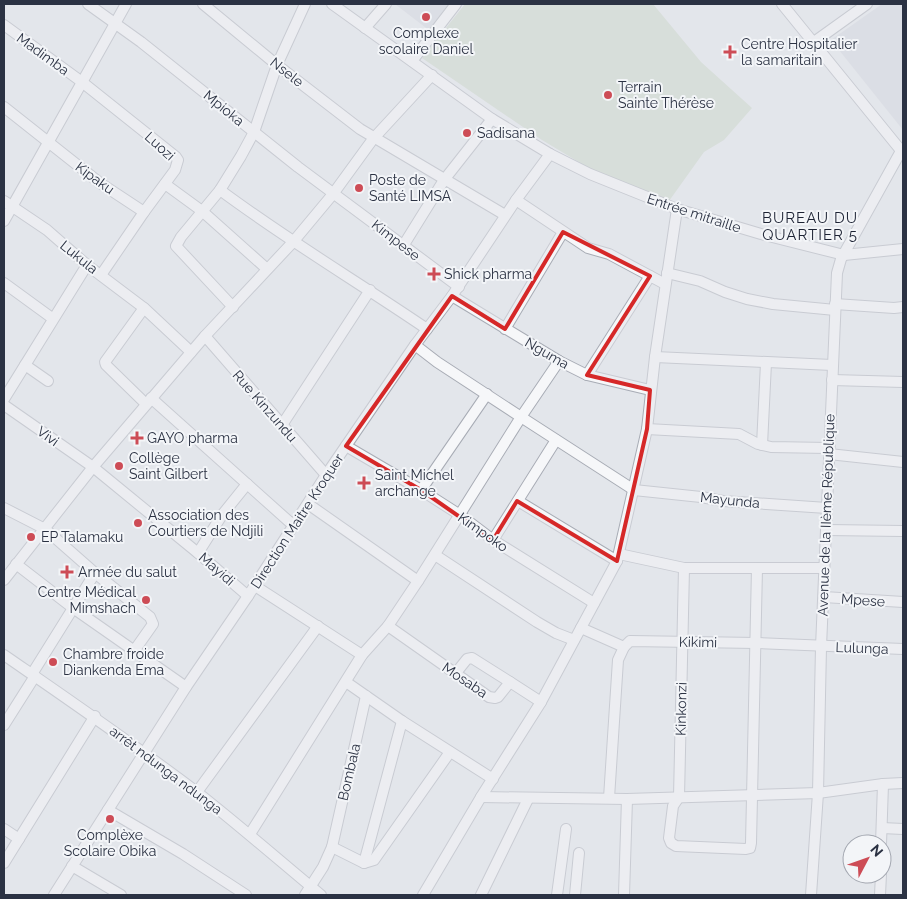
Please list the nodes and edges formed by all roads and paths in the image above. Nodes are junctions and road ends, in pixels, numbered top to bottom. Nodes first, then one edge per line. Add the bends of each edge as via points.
1 (88, 4) edge
2 (126, 4) edge
3 (203, 4) edge
4 (305, 4) edge
5 (332, 4) edge
6 (386, 4) edge
7 (456, 4) edge
8 (782, 4) edge
9 (867, 4) edge
10 (115, 24) junction
11 (4, 25) edge
12 (365, 28) junction
13 (814, 42) junction
14 (412, 61) junction
15 (278, 65) junction
16 (432, 75) junction
17 (82, 82) junction
18 (4, 107) edge
19 (492, 119) junction
20 (254, 132) junction
21 (373, 139) junction
22 (47, 142) junction
23 (902, 152) edge
24 (550, 154) junction
25 (444, 180) junction
26 (165, 184) junction
27 (220, 190) junction
28 (333, 194) junction
29 (516, 200) junction
30 (8, 204) edge
31 (677, 209) junction
32 (144, 212) junction
33 (202, 212) junction
34 (505, 215) junction
35 (4, 221) edge
36 (563, 232) junction
37 (293, 242) junction
38 (403, 246) junction
39 (903, 249) edge
40 (844, 255) junction
41 (87, 265) junction
42 (267, 269) junction
43 (667, 273) junction
44 (101, 275) junction
45 (650, 276) junction
46 (4, 283) edge
47 (665, 284) junction
48 (458, 287) junction
49 (370, 290) junction
50 (452, 296) junction
51 (233, 307) junction
52 (835, 307) junction
53 (903, 307) edge
54 (144, 308) junction
55 (52, 318) junction
56 (427, 329) junction
57 (505, 329) junction
58 (205, 336) junction
59 (415, 345) junction
60 (191, 352) junction
61 (655, 357) junction
62 (559, 361) junction
63 (766, 363) junction
64 (24, 364) junction
65 (832, 365) junction
66 (587, 375) junction
67 (832, 380) junction
68 (48, 381) dead end
69 (903, 382) edge
70 (650, 390) junction
71 (487, 394) junction
72 (4, 399) edge
73 (149, 401) junction
74 (4, 405) edge
75 (520, 417) junction
76 (282, 425) junction
77 (647, 429) junction
78 (556, 440) junction
79 (762, 445) junction
80 (346, 446) junction
81 (829, 451) junction
82 (903, 462) edge
83 (93, 467) junction
84 (326, 475) junction
85 (247, 484) junction
86 (421, 490) junction
87 (634, 490) junction
88 (518, 501) junction
89 (308, 504) junction
90 (4, 508) edge
91 (827, 508) junction
92 (460, 514) junction
93 (294, 526) junction
94 (44, 529) junction
95 (826, 530) junction
96 (903, 532) edge
97 (493, 540) junction
98 (198, 553) junction
99 (435, 555) junction
100 (618, 558) junction
101 (16, 564) junction
102 (684, 568) junction
103 (757, 568) junction
104 (824, 568) junction
105 (95, 573) junction
106 (4, 580) edge
107 (418, 582) junction
108 (255, 586) junction
109 (248, 596) junction
110 (824, 597) junction
111 (903, 602) edge
112 (594, 603) junction
113 (73, 608) junction
114 (318, 626) junction
115 (388, 626) junction
116 (581, 628) junction
117 (574, 640) junction
118 (682, 641) junction
119 (756, 643) junction
120 (624, 647) junction
121 (821, 647) junction
122 (903, 649) edge
123 (134, 651) junction
124 (4, 655) edge
125 (362, 655) junction
126 (455, 674) junction
127 (34, 675) junction
128 (346, 682) junction
129 (510, 682) junction
130 (186, 687) junction
131 (366, 696) junction
132 (542, 702) junction
133 (95, 716) junction
134 (402, 721) junction
135 (4, 725) edge
136 (450, 752) junction
137 (144, 754) junction
138 (493, 779) junction
139 (903, 783) edge
140 (883, 784) junction
141 (197, 792) junction
142 (818, 793) junction
143 (753, 795) junction
144 (481, 797) junction
145 (679, 797) junction
146 (609, 798) junction
147 (528, 799) junction
148 (627, 799) junction
149 (108, 810) junction
150 (882, 828) junction
151 (4, 829) edge
152 (566, 829) dead end
153 (903, 829) edge
154 (250, 834) junction
155 (882, 834) edge
156 (19, 839) junction
157 (332, 847) junction
158 (578, 853) dead end
159 (4, 863) edge
160 (364, 863) junction
161 (72, 866) junction
162 (308, 891) edge
163 (54, 895) edge
164 (121, 895) edge
165 (246, 895) edge
166 (320, 895) edge
167 (423, 895) edge
168 (480, 895) edge
169 (557, 895) edge
170 (575, 895) edge
171 (624, 895) edge
172 (811, 895) edge

1 - 10 street
2 - 10 street
3 - 15 street, Nsele
4 - 15 street
5 - 12 street
6 - 12 street
7 - 14 street
8 - 13 street
9 - 13 street
10 - 17 street
10 - 20 street, Mpioka
11 - 17 street, Madimba
12 - 14 street
13 - 23 street
14 - 16 street
15 - 20 street
15 - 21 street, Nsele
16 - 19 street
16 - 21 street
17 - 22 street
17 - 26 street, Luozi via 176,157 177,165
18 - 22 street, Kipaku
19 - 24 street
19 - 25 street
20 - 27 street
20 - 28 street, Mpioka
21 - 25 street
21 - 28 street
22 - 30 street
22 - 32 street, Kipaku
23 - 40 street, Avenue de la IIème République
24 - 29 street, Direction Maitre Kroquer
24 - 31 street, Entrée mitraille
25 - 34 street
25 - 38 street
26 - 32 street, Luozi
26 - 33 street
27 - 33 street
27 - 37 street
28 - 37 street
28 - 38 street, Kimpese
29 - 34 street, Direction Maitre Kroquer
29 - 36 street
30 - 35 street
30 - 41 street, Lukula via 47,230
31 - 40 street, Entrée mitraille
31 - 43 street
32 - 44 street, Luozi
33 - 42 street
33 - 51 street via 177,248
34 - 48 street, Direction Maitre Kroquer
36 - 45 street via 588,248 615,256
36 - 57 street
37 - 42 street
37 - 49 street
38 - 48 street, Kimpese
39 - 40 street
40 - 52 street, Avenue de la IIème République via 837,273
41 - 44 street, Lukula
41 - 55 street
42 - 51 street
43 - 47 street
43 - 52 street via 747,299 773,304
44 - 54 street, Lukula
45 - 47 street
45 - 66 street
46 - 55 street
47 - 61 street
48 - 50 street, Direction Maitre Kroquer
49 - 56 street
49 - 76 street
50 - 56 street, Direction Maitre Kroquer
50 - 57 street, Nguma
51 - 58 street
52 - 53 street
52 - 65 street, Avenue de la IIème République
54 - 60 street, Lukula
54 - 73 street via 105,362
55 - 64 street
56 - 59 street, Direction Maitre Kroquer
57 - 62 street, Nguma
58 - 60 street
58 - 76 street, Rue Kinzundu
59 - 71 street
59 - 80 street, Direction Maitre Kroquer
60 - 73 street
61 - 63 street
61 - 70 street
62 - 66 street, Nguma
62 - 75 street
63 - 65 street
63 - 79 street
64 - 68 street
64 - 72 street
65 - 67 street, Avenue de la IIème République
66 - 70 street, Nguma
67 - 69 street
67 - 81 street, Avenue de la IIème République
70 - 77 street
71 - 75 street
71 - 86 street
73 - 83 street
73 - 85 street
74 - 83 street, Vivi
75 - 78 street
75 - 92 street
76 - 84 street, Rue Kinzundu
77 - 79 street via 739,434
77 - 87 street
78 - 87 street
78 - 88 street
79 - 81 street
80 - 84 street, Direction Maitre Kroquer
80 - 86 street, Kimpoko
81 - 82 street
81 - 91 street, Avenue de la IIème République
83 - 94 street
83 - 98 street, Mayidi
84 - 89 street, Direction Maitre Kroquer
85 - 93 street
85 - 98 street
86 - 92 street, Kimpoko
87 - 91 street, Mayunda via 723,501
87 - 100 street
88 - 97 street
88 - 100 street
89 - 93 street, Direction Maitre Kroquer
89 - 107 street
90 - 94 street
91 - 95 street, Avenue de la IIème République
92 - 97 street, Kimpoko
92 - 99 street
93 - 108 street, Direction Maitre Kroquer
94 - 101 street
94 - 105 street
95 - 96 street
95 - 104 street, Avenue de la IIème République
97 - 112 street, Kimpoko
98 - 109 street, Mayidi
99 - 107 street
99 - 117 street via 543,626
100 - 102 street
100 - 112 street
101 - 106 street
101 - 113 street
102 - 103 street
102 - 118 street, Kinkonzi
103 - 104 street
103 - 119 street
104 - 110 street, Avenue de la IIème République
105 - 113 street
105 - 123 street via 152,620
107 - 115 street
108 - 109 street, Direction Maitre Kroquer
108 - 114 street
109 - 130 street, Direction Maitre Kroquer
110 - 111 street, Mpese
110 - 121 street, Avenue de la IIème République
112 - 116 street
113 - 123 street
113 - 127 street
114 - 125 street
114 - 141 street
115 - 125 street
115 - 126 street, Mosaba
116 - 117 street
116 - 120 street
117 - 132 street
118 - 119 street, Kikimi
118 - 120 street, Kikimi via 630,641
118 - 145 street, Kinkonzi
119 - 121 street, Kikimi
119 - 143 street
120 - 146 street via 618,660
121 - 122 street, Lulunga
121 - 142 street, Avenue de la IIème République
123 - 130 street
124 - 127 street, arrêt ndunga ndunga
125 - 128 street
126 - 129 street, Mosaba via 492,698 498,697
126 - 129 street via 466,659 472,658
127 - 133 street, arrêt ndunga ndunga
127 - 135 street
128 - 131 street
128 - 154 street
129 - 132 street, Mosaba
130 - 137 street, Direction Maitre Kroquer
131 - 134 street
131 - 157 street, Bombala
132 - 138 street
133 - 137 street, arrêt ndunga ndunga
133 - 156 street
134 - 136 street
134 - 160 street
136 - 138 street
136 - 160 street via 377,857
137 - 141 street, arrêt ndunga ndunga
137 - 149 street, Direction Maitre Kroquer
138 - 144 street
139 - 140 street
140 - 142 street
140 - 150 street
141 - 154 street, arrêt ndunga ndunga
142 - 143 street
142 - 172 street, Avenue de la IIème République
143 - 145 street
143 - 145 street, Kinkonzi via 750,848 746,850 676,846 671,843 673,806
144 - 147 street
144 - 167 street
145 - 148 street
146 - 147 street
146 - 148 street
147 - 168 street
148 - 171 street
149 - 161 street, Direction Maitre Kroquer
149 - 165 street
150 - 153 street
150 - 155 street
151 - 156 street
152 - 169 street
154 - 162 street, arrêt ndunga ndunga
156 - 159 street
157 - 160 street
157 - 162 street, Bombala
158 - 170 street
161 - 163 street, Direction Maitre Kroquer
161 - 164 street
162 - 166 street, arrêt ndunga ndunga

